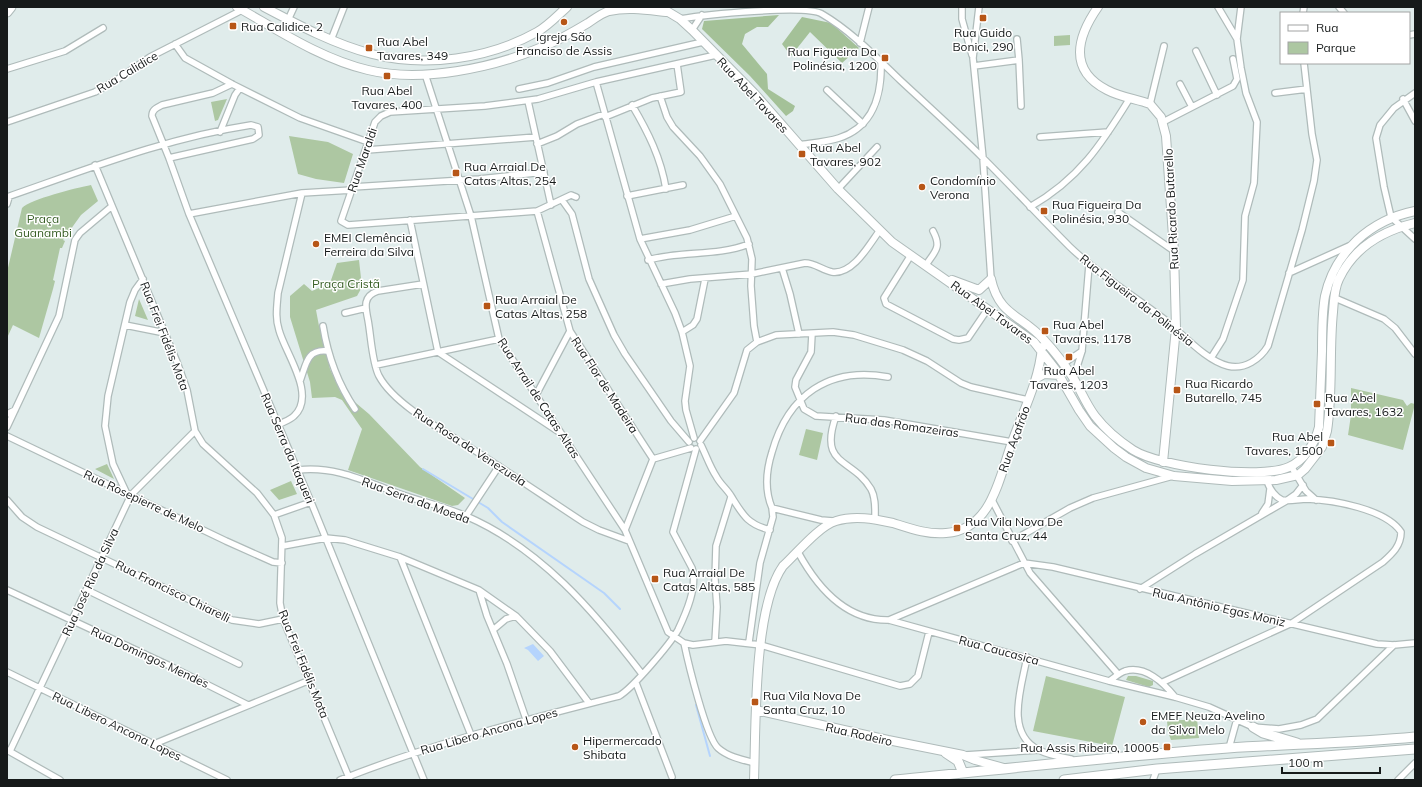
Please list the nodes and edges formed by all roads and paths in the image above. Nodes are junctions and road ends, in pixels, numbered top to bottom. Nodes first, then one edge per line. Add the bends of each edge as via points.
1 (11, 7) edge
2 (264, 7) edge
3 (294, 7) edge
4 (344, 7) edge
5 (567, 7) edge
6 (660, 7) edge
7 (869, 7) edge
8 (962, 7) edge
9 (979, 7) edge
10 (1098, 7) edge
11 (1218, 7) edge
12 (1241, 7) edge
13 (242, 8) edge
14 (630, 8) edge
15 (610, 9) edge
16 (770, 9) edge
17 (558, 10) edge
18 (7, 12) edge
19 (669, 12) junction
20 (702, 15) junction
21 (680, 19) junction
22 (288, 20) junction
23 (103, 28) dead end
24 (692, 30) junction
25 (538, 31) junction
26 (1017, 39) dead end
27 (1237, 39) junction
28 (331, 40) junction
29 (522, 40) junction
30 (703, 42) junction
31 (860, 43) junction
32 (175, 44) junction
33 (548, 45) junction
34 (1164, 46) dead end
35 (350, 47) junction
36 (1196, 51) dead end
37 (372, 54) junction
38 (528, 54) junction
39 (716, 55) junction
40 (973, 58) junction
41 (1233, 59) dead end
42 (1018, 60) junction
43 (344, 62) junction
44 (881, 62) junction
45 (677, 64) junction
46 (1304, 64) edge
47 (974, 66) junction
48 (7, 69) edge
49 (368, 70) junction
50 (425, 74) junction
51 (596, 82) junction
52 (232, 84) junction
53 (1180, 84) dead end
54 (240, 88) junction
55 (518, 89) dead end
56 (1307, 89) junction
57 (827, 90) dead end
58 (1275, 93) dead end
59 (1415, 93) edge
60 (1217, 95) junction
61 (660, 96) junction
62 (1130, 98) junction
63 (1403, 99) junction
64 (528, 101) junction
65 (1150, 104) junction
66 (632, 106) junction
67 (1021, 106) dead end
68 (1192, 108) junction
69 (436, 109) junction
70 (604, 116) junction
71 (1415, 121) edge
72 (7, 122) edge
73 (1163, 122) junction
74 (863, 124) junction
75 (220, 132) junction
76 (1108, 132) junction
77 (536, 136) junction
78 (1040, 137) dead end
79 (368, 142) junction
80 (164, 143) junction
81 (448, 144) junction
82 (538, 144) junction
83 (799, 145) junction
84 (877, 147) dead end
85 (367, 150) junction
86 (169, 158) junction
87 (983, 158) junction
88 (95, 165) junction
89 (544, 172) junction
90 (460, 179) junction
91 (683, 185) dead end
92 (352, 188) junction
93 (666, 189) junction
94 (838, 189) junction
95 (302, 193) junction
96 (628, 196) junction
97 (8, 197) edge
98 (576, 197) dead end
99 (562, 200) junction
100 (7, 204) edge
101 (112, 206) junction
102 (551, 206) junction
103 (1030, 207) junction
104 (538, 211) junction
105 (1415, 211) edge
106 (1118, 212) dead end
107 (189, 214) junction
108 (471, 216) junction
109 (736, 216) junction
110 (1392, 217) junction
111 (410, 220) junction
112 (1415, 223) edge
113 (1402, 226) junction
114 (880, 230) junction
115 (932, 231) dead end
116 (640, 239) junction
117 (1415, 239) edge
118 (749, 244) junction
119 (1350, 246) junction
120 (1174, 251) junction
121 (911, 255) junction
122 (648, 260) junction
123 (1089, 264) junction
124 (926, 265) junction
125 (782, 268) junction
126 (937, 272) junction
127 (1290, 273) junction
128 (752, 274) junction
129 (991, 278) junction
130 (143, 279) junction
131 (706, 279) junction
132 (423, 284) junction
133 (661, 284) junction
134 (1334, 298) junction
135 (366, 308) junction
136 (987, 310) junction
137 (345, 313) dead end
138 (125, 325) junction
139 (323, 326) dead end
140 (1176, 328) junction
141 (570, 331) junction
142 (682, 332) junction
143 (165, 333) junction
144 (798, 334) junction
145 (812, 334) junction
146 (498, 339) junction
147 (1044, 340) junction
148 (757, 342) junction
149 (1042, 350) junction
150 (327, 351) junction
151 (1082, 351) junction
152 (438, 352) junction
153 (1415, 354) edge
154 (1211, 358) junction
155 (1064, 364) junction
156 (376, 365) junction
157 (1060, 375) junction
158 (888, 377) dead end
159 (1037, 378) junction
160 (1074, 379) junction
161 (300, 382) junction
162 (1068, 392) junction
163 (536, 395) junction
164 (800, 400) junction
165 (1028, 400) junction
166 (356, 409) dead end
167 (15, 410) junction
168 (7, 414) edge
169 (836, 416) junction
170 (278, 425) junction
171 (7, 427) edge
172 (195, 431) junction
173 (561, 433) junction
174 (7, 436) edge
175 (1012, 442) junction
176 (695, 444) junction
177 (653, 459) junction
178 (1163, 462) junction
179 (1291, 466) junction
180 (497, 468) junction
181 (298, 470) junction
182 (1298, 475) junction
183 (1174, 476) junction
184 (1268, 485) junction
185 (1303, 485) junction
186 (129, 495) junction
187 (731, 497) junction
188 (7, 500) edge
189 (992, 500) junction
190 (1316, 500) junction
191 (1286, 501) junction
192 (311, 502) junction
193 (772, 508) junction
194 (467, 514) junction
195 (274, 515) junction
196 (1260, 516) junction
197 (875, 519) junction
198 (836, 521) junction
199 (625, 530) junction
200 (770, 530) junction
201 (326, 538) junction
202 (630, 541) junction
203 (1012, 541) junction
204 (283, 546) junction
205 (798, 552) junction
206 (103, 557) junction
207 (400, 557) junction
208 (282, 563) junction
209 (1024, 563) junction
210 (1140, 589) junction
211 (7, 590) edge
212 (87, 590) junction
213 (479, 590) junction
214 (516, 616) junction
215 (283, 619) junction
216 (72, 620) junction
217 (889, 620) junction
218 (1292, 623) junction
219 (493, 630) junction
220 (929, 632) junction
221 (673, 637) junction
222 (715, 642) junction
223 (748, 642) junction
224 (684, 643) junction
225 (1415, 643) edge
226 (761, 645) junction
227 (1394, 645) junction
228 (1028, 657) junction
229 (239, 664) dead end
230 (7, 672) edge
231 (642, 674) junction
232 (1118, 674) junction
233 (310, 680) junction
234 (1109, 681) junction
235 (1163, 682) junction
236 (636, 683) junction
237 (40, 688) junction
238 (1175, 697) junction
239 (588, 703) junction
240 (248, 705) junction
241 (756, 710) junction
242 (526, 719) junction
243 (1237, 719) junction
244 (1252, 727) junction
245 (471, 735) junction
246 (1415, 738) edge
247 (154, 744) junction
248 (1304, 745) junction
249 (1229, 748) junction
250 (1415, 749) edge
251 (8, 750) edge
252 (1039, 750) junction
253 (413, 753) junction
254 (946, 753) junction
255 (963, 755) junction
256 (1077, 761) junction
257 (755, 763) junction
258 (1415, 763) edge
259 (1007, 768) junction
260 (1157, 769) junction
261 (963, 773) junction
262 (672, 777) dead end
263 (349, 778) edge
264 (219, 779) edge
265 (60, 780) edge
266 (227, 780) edge
267 (340, 780) edge
268 (424, 780) edge
269 (754, 780) edge
270 (895, 780) edge
271 (1064, 780) edge
272 (1153, 780) edge
273 (1398, 780) edge

1 - 18 main road
2 - 22 street
3 - 22 street
4 - 28 street
5 - 17 street
6 - 19 street, Rua Abel Tavares
7 - 31 street
8 - 40 street via 962,20
9 - 40 street
10 - 62 street via 1080,41 1081,65 1094,81 1106,90
11 - 27 street
12 - 27 street
13 - 32 street, Rua Calidice
13 - 43 street, Rua Abel Tavares via 315,49
14 - 15 street, Rua Abel Tavares
14 - 19 street, Rua Abel Tavares
15 - 33 street, Rua Abel Tavares
16 - 20 street, Rua Figueira da Polinésia
16 - 31 street, Rua Figueira da Polinésia via 820,12
17 - 25 street
19 - 21 street, Rua Abel Tavares
20 - 21 street, Rua Figueira da Polinésia
20 - 24 street
21 - 24 street, Rua Abel Tavares
22 - 28 street
23 - 48 street via 65,51
24 - 30 street, Rua Abel Tavares
25 - 29 street
25 - 33 street via 537,40
26 - 42 street
27 - 154 street via 1243,84 1257,122 1254,183 1245,216 1243,280 1223,339
28 - 35 street
29 - 37 street via 488,52 441,60 405,60
29 - 38 street
30 - 39 street, Rua Abel Tavares
30 - 55 street via 594,67 548,83
31 - 44 street, Rua Figueira da Polinésia
32 - 52 street via 186,58
32 - 72 street, Rua Calidice via 95,92
33 - 38 street, Rua Abel Tavares
34 - 65 street
35 - 37 street
35 - 43 street via 349,57
36 - 60 street
37 - 49 street via 366,62
38 - 50 street, Rua Abel Tavares via 502,62
39 - 45 street, Rua Maraldi
39 - 83 street, Rua Abel Tavares
40 - 47 street
41 - 60 street via 1237,82
42 - 47 street
42 - 67 street
43 - 49 street, Rua Abel Tavares
44 - 74 street via 879,94 873,110
44 - 87 street, Rua Figueira da Polinésia
45 - 51 street, Rua Maraldi
45 - 61 street via 681,92
46 - 56 street, Rua Figueira da Polinésia
47 - 87 street
49 - 50 street, Rua Abel Tavares
50 - 69 street, Rua Arrail de Catas Altas
51 - 64 street, Rua Maraldi
51 - 70 street
52 - 54 street
52 - 80 street, Rua Serra da Itaqueri via 213,93 155,108 152,116
53 - 68 street
54 - 75 street
54 - 79 street via 300,118
56 - 58 street
56 - 127 street, Rua Figueira da Polinésia via 1317,160
57 - 74 street
59 - 63 street
60 - 68 street
61 - 66 street
61 - 109 street via 673,127 716,178
62 - 65 street
62 - 76 street
63 - 71 street
63 - 110 street via 1384,120 1376,138
64 - 69 street, Rua Maraldi
64 - 77 street
65 - 73 street, Rua Ricardo Butarello via 1159,113
66 - 70 street
66 - 93 street via 652,142 663,171
68 - 73 street
69 - 79 street, Rua Maraldi via 384,114 375,122
69 - 81 street, Rua Arrail de Catas Altas
70 - 82 street via 577,124
70 - 96 street
73 - 120 street, Rua Ricardo Butarello
74 - 83 street via 838,139
75 - 80 street
75 - 86 street via 251,125 258,127 260,133 253,139
76 - 78 street
76 - 103 street via 1068,182
77 - 81 street
77 - 82 street
79 - 85 street, Rua Maraldi
80 - 86 street, Rua Serra da Itaqueri
80 - 88 street
81 - 85 street
81 - 90 street, Rua Arrail de Catas Altas
82 - 89 street
83 - 94 street, Rua Abel Tavares
84 - 94 street
85 - 92 street, Rua Maraldi
86 - 107 street, Rua Serra da Itaqueri
87 - 103 street, Rua Figueira da Polinésia
87 - 129 street
88 - 97 street
88 - 101 street, Rua Frei Fidélis Mota
89 - 90 street
89 - 102 street
90 - 92 street
90 - 108 street, Rua Arrail de Catas Altas
91 - 93 street
92 - 95 street
92 - 111 street, Rua Maraldi via 341,221 344,224
93 - 96 street
94 - 114 street, Rua Abel Tavares
95 - 107 street
95 - 161 street via 276,310 279,330
96 - 116 street
97 - 100 street
98 - 99 street, Rua Maraldi via 571,195
99 - 102 street, Rua Maraldi
99 - 176 street via 572,214 589,279 614,335 671,421
101 - 130 street, Rua Frei Fidélis Mota
101 - 167 street via 75,240 59,316
102 - 104 street, Rua Maraldi
103 - 123 street, Rua Figueira da Polinésia
104 - 108 street, Rua Maraldi
104 - 141 street, Rua Flor de Madeira
105 - 110 street, Rua Abel Tavares
106 - 120 street
107 - 170 street, Rua Serra da Itaqueri
108 - 111 street, Rua Maraldi
108 - 146 street, Rua Arrail de Catas Altas
109 - 116 street via 685,231
109 - 118 street
110 - 113 street
110 - 119 street, Rua Abel Tavares via 1370,229
111 - 132 street
112 - 113 street
113 - 117 street
113 - 134 street via 1380,235 1359,251 1339,279
114 - 121 street, Rua Abel Tavares
114 - 125 street via 856,261 843,271 832,272 809,263
115 - 124 street via 939,244
116 - 122 street
118 - 122 street via 722,252 671,255
118 - 128 street
119 - 127 street
119 - 179 street, Rua Abel Tavares via 1334,269 1325,297 1317,436 1305,455
120 - 140 street, Rua Ricardo Butarello
121 - 124 street, Rua Abel Tavares
121 - 136 street via 884,298 886,304 919,323 959,340 968,338
122 - 133 street
123 - 140 street, Rua Figueira da Polinésia
123 - 151 street
124 - 126 street, Rua Abel Tavares
125 - 128 street
125 - 144 street via 792,300
126 - 129 street via 979,290
126 - 136 street, Rua Abel Tavares
127 - 154 street, Rua Figueira da Polinésia via 1276,323 1263,354 1249,364 1241,366 1229,366
128 - 131 street
128 - 148 street
129 - 147 street, Rua Abel Tavares via 993,291 1001,305
130 - 138 street via 135,290
130 - 143 street, Rua Frei Fidélis Mota
131 - 133 street
131 - 142 street via 697,319
132 - 135 street via 372,293 367,298
132 - 152 street
133 - 142 street
134 - 153 street via 1384,319 1395,328
134 - 182 street via 1327,431 1318,453
135 - 137 street
135 - 156 street, Rua Rosa da Venezuela
136 - 149 street, Rua Abel Tavares via 1024,334
138 - 143 street
138 - 186 street via 108,396 105,426 114,464
139 - 150 street
140 - 154 street, Rua Figueira da Polinésia
140 - 178 street, Rua Ricardo Butarello
141 - 163 street
141 - 177 street, Rua Flor de Madeira
142 - 176 street via 690,366 685,402
143 - 172 street, Rua Frei Fidélis Mota via 187,390
144 - 145 street
144 - 148 street via 776,335
145 - 164 street via 811,352 796,384
145 - 165 street via 843,332 854,335 903,350 971,387
146 - 152 street
146 - 163 street, Rua Arrail de Catas Altas
147 - 149 street, Rua Açafrão
147 - 155 street, Rua Abel Tavares
148 - 176 street via 747,350 734,393
149 - 157 street, Rua Abel Tavares
149 - 159 street, Rua Açafrão
150 - 161 street via 318,350 310,356
150 - 166 street via 336,375
151 - 155 street
151 - 160 street
152 - 156 street
152 - 173 street
155 - 160 street, Rua Abel Tavares
156 - 180 street, Rua Rosa da Venezuela via 379,376 401,401
157 - 159 street via 1044,374
157 - 162 street, Rua Abel Tavares
158 - 164 street via 846,375 825,384
159 - 165 street, Rua Açafrão
160 - 162 street
160 - 178 street, Rua Abel Tavares via 1090,409 1109,432 1141,454
161 - 170 street via 303,395 301,407 293,417
162 - 183 street, Rua Abel Tavares via 1090,426 1114,448 1146,468
163 - 173 street, Rua Arrail de Catas Altas
164 - 169 street, Rua das Romazeiras via 804,409 812,414
164 - 193 street via 781,426 769,462 766,483
165 - 175 street, Rua Açafrão
167 - 168 street
167 - 171 street
169 - 175 street, Rua das Romazeiras via 884,420
169 - 197 street via 832,430 832,448 839,460 871,489 875,498
170 - 181 street, Rua Serra da Itaqueri
172 - 186 street, Rua José Rio da Silva
172 - 195 street, Rua Frei Fidélis Mota via 203,444 257,493
173 - 199 street, Rua Arrail de Catas Altas
174 - 186 street, Rua Rosepierre de Melo
175 - 189 street, Rua Açafrão
176 - 177 street
176 - 187 street
176 - 221 street, Rua Libero Ancona Lopes via 674,532 690,562 694,580 684,616
177 - 199 street
178 - 179 street, Rua Abel Tavares via 1252,473 1269,473
179 - 182 street
180 - 194 street
180 - 202 street, Rua Rosa da Venezuela via 583,522
181 - 192 street, Rua Serra da Itaqueri
181 - 194 street, Rua Serra da Moeda via 314,468 338,472
182 - 184 street, Rua Abel Tavares
182 - 185 street
183 - 184 street, Rua Abel Tavares
183 - 203 street via 1093,498
184 - 191 street via 1275,495
184 - 196 street via 1268,504
185 - 190 street
185 - 191 street
186 - 206 street, Rua José Rio da Silva
186 - 208 street, Rua Rosepierre de Melo via 273,562
187 - 200 street via 745,518
187 - 222 street via 716,546
188 - 206 street, Rua Francisco Chiarelli via 22,517 37,527
189 - 197 street, Rua Açafrão via 973,524 946,534 912,529
189 - 203 street
190 - 191 street
190 - 218 street via 1352,506 1392,522 1401,532 1399,543 1383,562
191 - 196 street
192 - 195 street
192 - 201 street, Rua Serra da Itaqueri
193 - 198 street via 821,520
193 - 200 street
194 - 231 street, Rua Serra da Moeda via 546,565 610,632
195 - 204 street, Rua Frei Fidélis Mota
196 - 210 street
197 - 198 street, Rua Açafrão via 852,518
198 - 205 street via 826,526
199 - 202 street, Rua Arrail de Catas Altas
200 - 223 street via 760,563
201 - 204 street
201 - 207 street via 345,540
201 - 253 street, Rua Serra da Itaqueri
202 - 221 street, Rua Arrail de Catas Altas via 662,619
203 - 209 street
204 - 208 street, Rua Frei Fidélis Mota
205 - 217 street via 813,576 846,608 862,617
205 - 226 street via 783,566 774,582
206 - 212 street, Rua José Rio da Silva
206 - 215 street, Rua Francisco Chiarelli via 232,620 259,624
207 - 213 street
207 - 245 street
208 - 215 street, Rua Frei Fidélis Mota via 280,603
209 - 210 street, Rua Antônio Egas Moniz via 1053,567
209 - 217 street
209 - 232 street via 1039,584
210 - 218 street, Rua Antônio Egas Moniz
211 - 216 street, Rua Domingos Mendes
212 - 216 street, Rua José Rio da Silva
212 - 229 street
213 - 214 street
213 - 219 street
214 - 219 street via 502,622
214 - 239 street via 550,651
215 - 233 street, Rua Frei Fidélis Mota
216 - 237 street, Rua José Rio da Silva
216 - 240 street, Rua Domingos Mendes
217 - 220 street, Rua Caucasica
218 - 227 street, Rua Antônio Egas Moniz via 1364,641
218 - 235 street
219 - 242 street
220 - 226 street via 918,676 906,686 877,680
220 - 228 street, Rua Caucasica
221 - 224 street
221 - 231 street, Rua Libero Ancona Lopes
222 - 223 street
222 - 224 street via 702,645
223 - 226 street
224 - 257 street via 713,742 720,750
225 - 227 street, Rua Antônio Egas Moniz
226 - 241 street
227 - 244 street via 1324,714 1311,722 1280,729
228 - 234 street, Rua Caucasica
228 - 252 street via 1017,717 1022,733 1033,747
230 - 237 street, Rua Libero Ancona Lopes
231 - 236 street, Rua Libero Ancona Lopes
232 - 234 street
232 - 235 street via 1133,670 1144,672
233 - 240 street
233 - 263 street, Rua Frei Fidélis Mota
234 - 238 street, Rua Caucasica
235 - 238 street
236 - 239 street, Rua Libero Ancona Lopes via 619,696
236 - 262 street
237 - 247 street, Rua Libero Ancona Lopes
237 - 251 street, Rua José Rio da Silva
238 - 243 street, Rua Caucasica
239 - 242 street, Rua Libero Ancona Lopes
240 - 247 street
241 - 254 street, Rua Rodeiro
241 - 257 street
242 - 245 street, Rua Libero Ancona Lopes
243 - 244 street, Rua Caucasica
243 - 249 street
244 - 248 main road via 1263,733
245 - 253 street, Rua Libero Ancona Lopes
246 - 248 main road
247 - 264 street, Rua Libero Ancona Lopes
248 - 249 main road
249 - 256 main road
250 - 260 main road
251 - 265 street
252 - 255 street, Rua Rodeiro
252 - 256 street
253 - 263 street, Rua Libero Ancona Lopes
253 - 268 street, Rua Serra da Itaqueri
254 - 255 street, Rua Rodeiro
254 - 261 main road via 958,762
255 - 259 street, Rua Rodeiro
256 - 259 main road
257 - 269 street
258 - 273 street
259 - 261 main road
260 - 271 main road
260 - 272 street
261 - 270 main road
263 - 267 street, Rua Libero Ancona Lopes
264 - 266 street, Rua Libero Ancona Lopes

